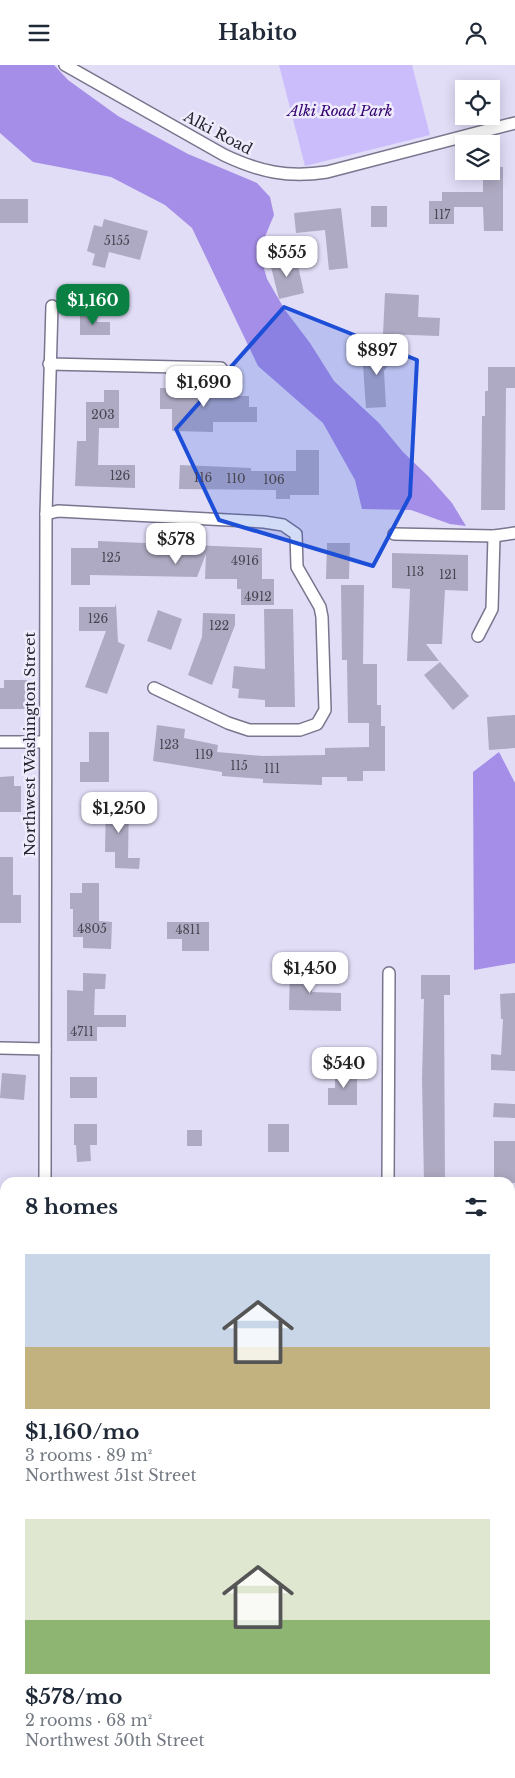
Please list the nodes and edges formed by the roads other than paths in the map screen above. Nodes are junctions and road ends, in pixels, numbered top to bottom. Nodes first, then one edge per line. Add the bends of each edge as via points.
1 (65, 65) edge
2 (515, 123) edge
3 (52, 306) dead end
4 (49, 364) junction
5 (221, 368) dead end
6 (46, 514) junction
7 (515, 533) edge
8 (394, 534) dead end
9 (494, 536) junction
10 (478, 636) dead end
11 (154, 688) dead end
12 (0, 742) edge
13 (45, 742) junction
14 (389, 973) dead end
15 (0, 1048) edge
16 (45, 1049) junction
17 (45, 1177) edge
18 (388, 1177) edge

1 - 2 street, Alki Road via 224,155 246,166 276,173 301,176 328,172
3 - 4 street, Northwest Washington Street
4 - 5 street
4 - 6 street, Northwest Washington Street
6 - 11 street via 58,511 264,522 283,525 296,535 297,567 320,607 322,617 326,710 317,724 300,730 250,729 228,723
6 - 13 street, Northwest Washington Street
7 - 9 street
8 - 9 street
9 - 10 street via 492,609
12 - 13 street
13 - 16 street, Northwest Washington Street
14 - 18 street
15 - 16 street
16 - 17 street, Northwest Washington Street

